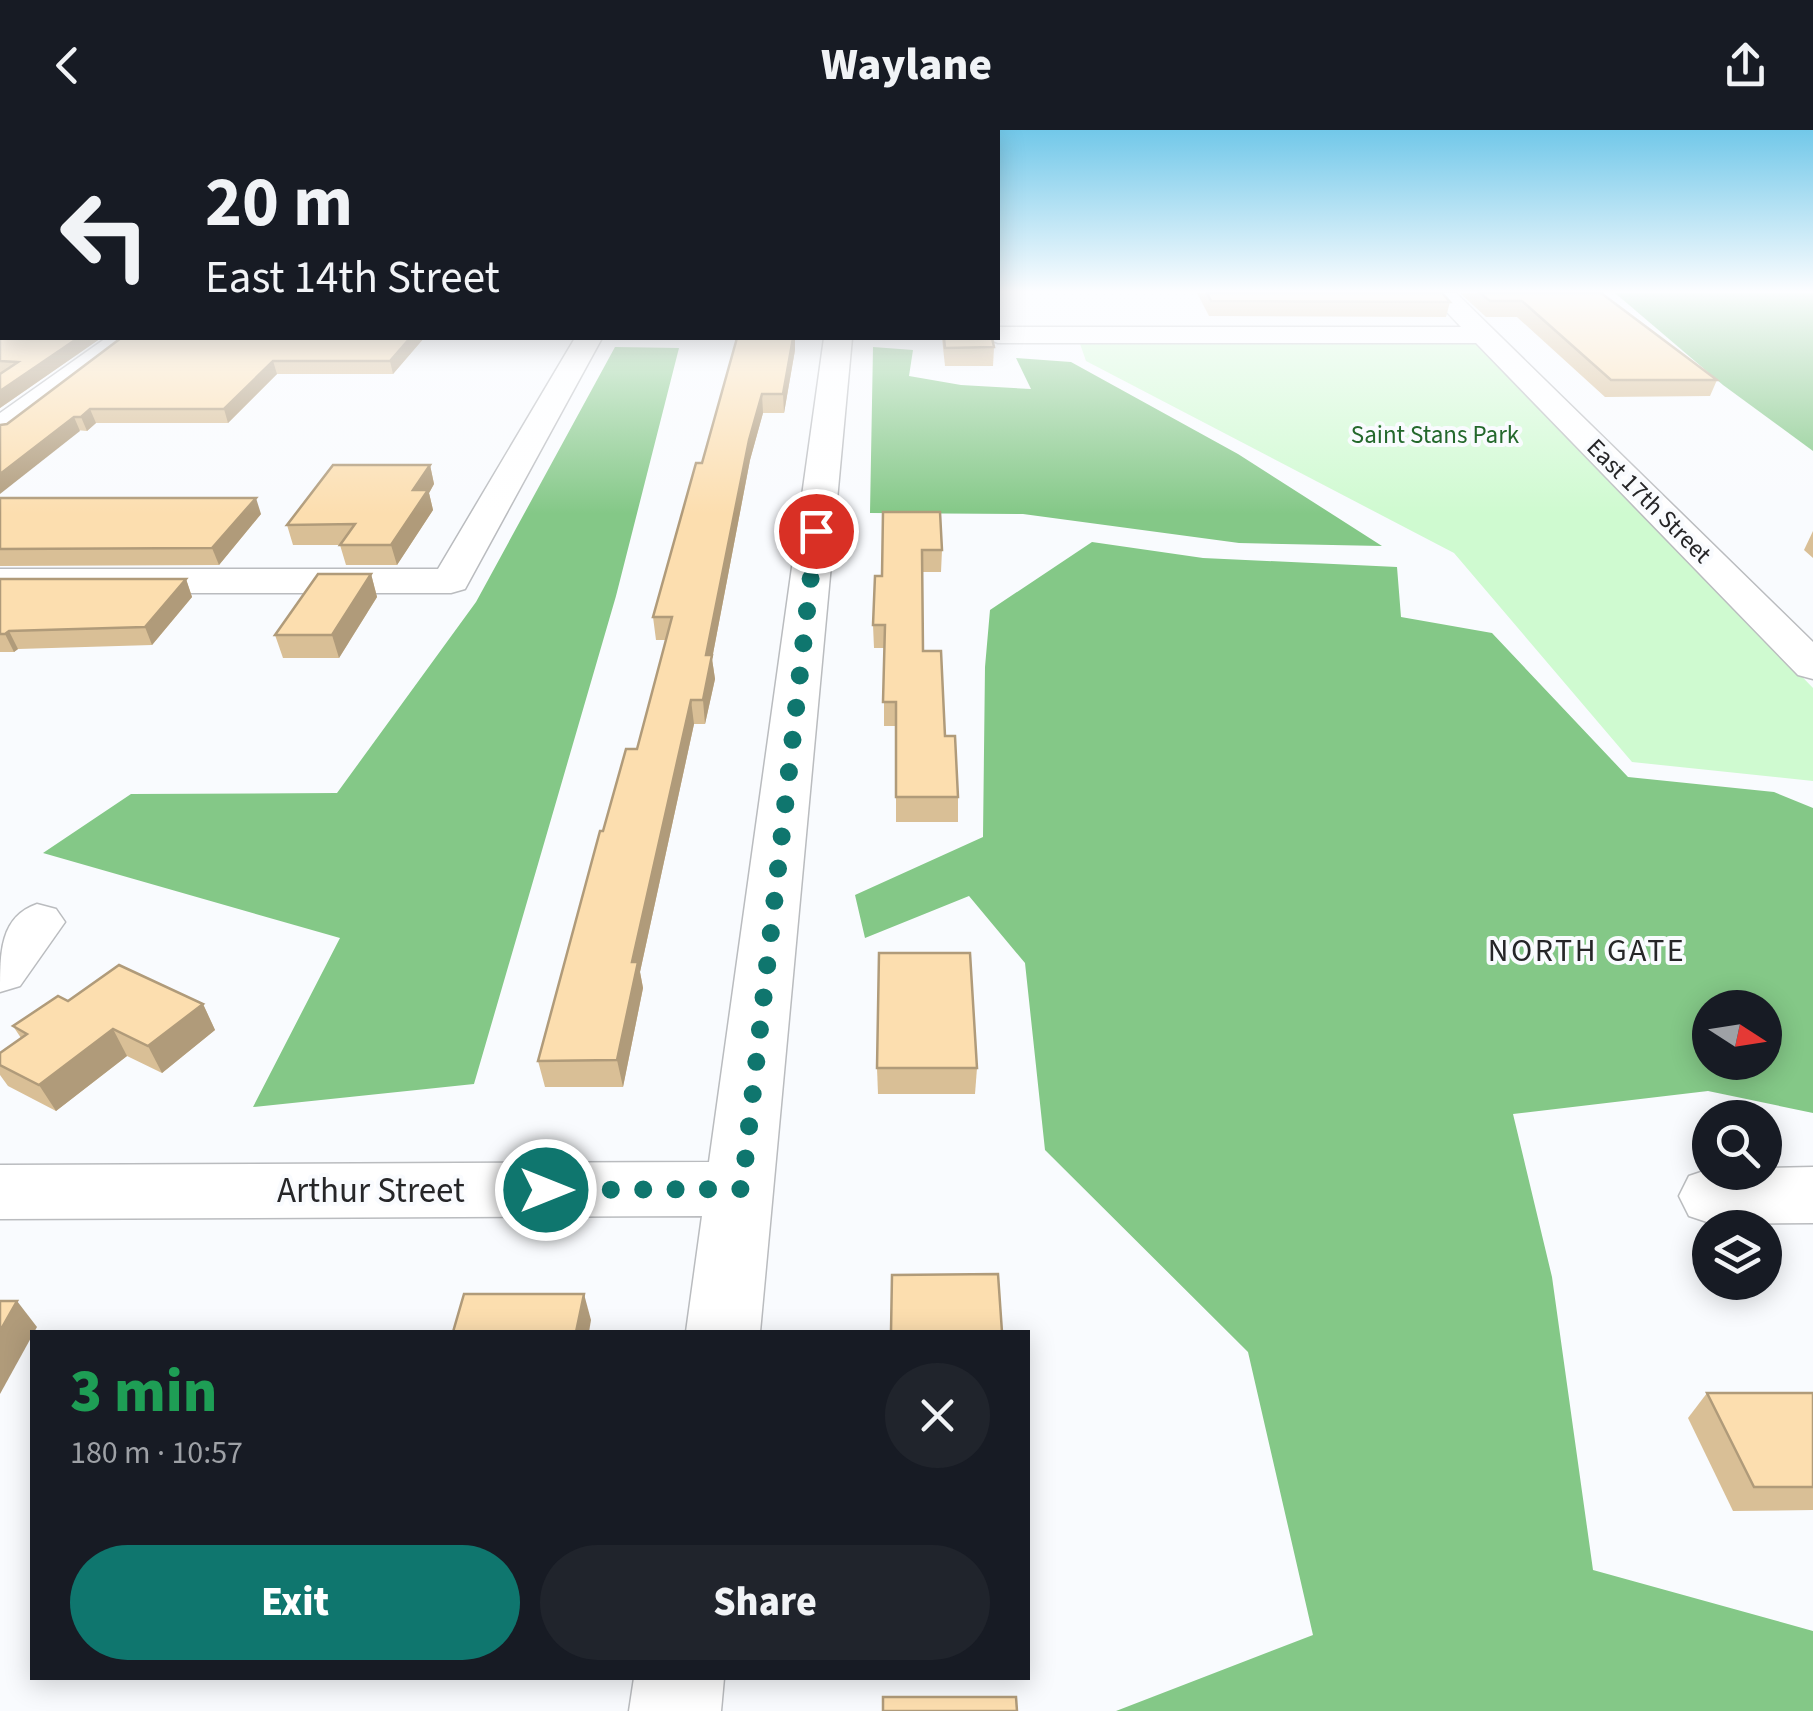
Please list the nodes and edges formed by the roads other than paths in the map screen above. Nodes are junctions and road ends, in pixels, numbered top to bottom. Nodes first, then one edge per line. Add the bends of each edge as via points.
1 (84, 367) edge
2 (572, 367) edge
3 (835, 367) edge
4 (1516, 367) edge
5 (0, 428) edge
6 (0, 581) edge
7 (1813, 666) edge
8 (38, 922) dead end
9 (0, 972) edge
10 (742, 1189) junction
11 (0, 1192) edge
12 (1813, 1195) edge
13 (1712, 1196) dead end
14 (724, 1330) edge
15 (679, 1680) edge
16 (675, 1711) edge

1 - 5 street
2 - 6 street via 451,581
3 - 10 street
4 - 7 street, East 17th Street
8 - 9 street
10 - 11 street, Arthur Street
10 - 14 street
12 - 13 street
15 - 16 street

